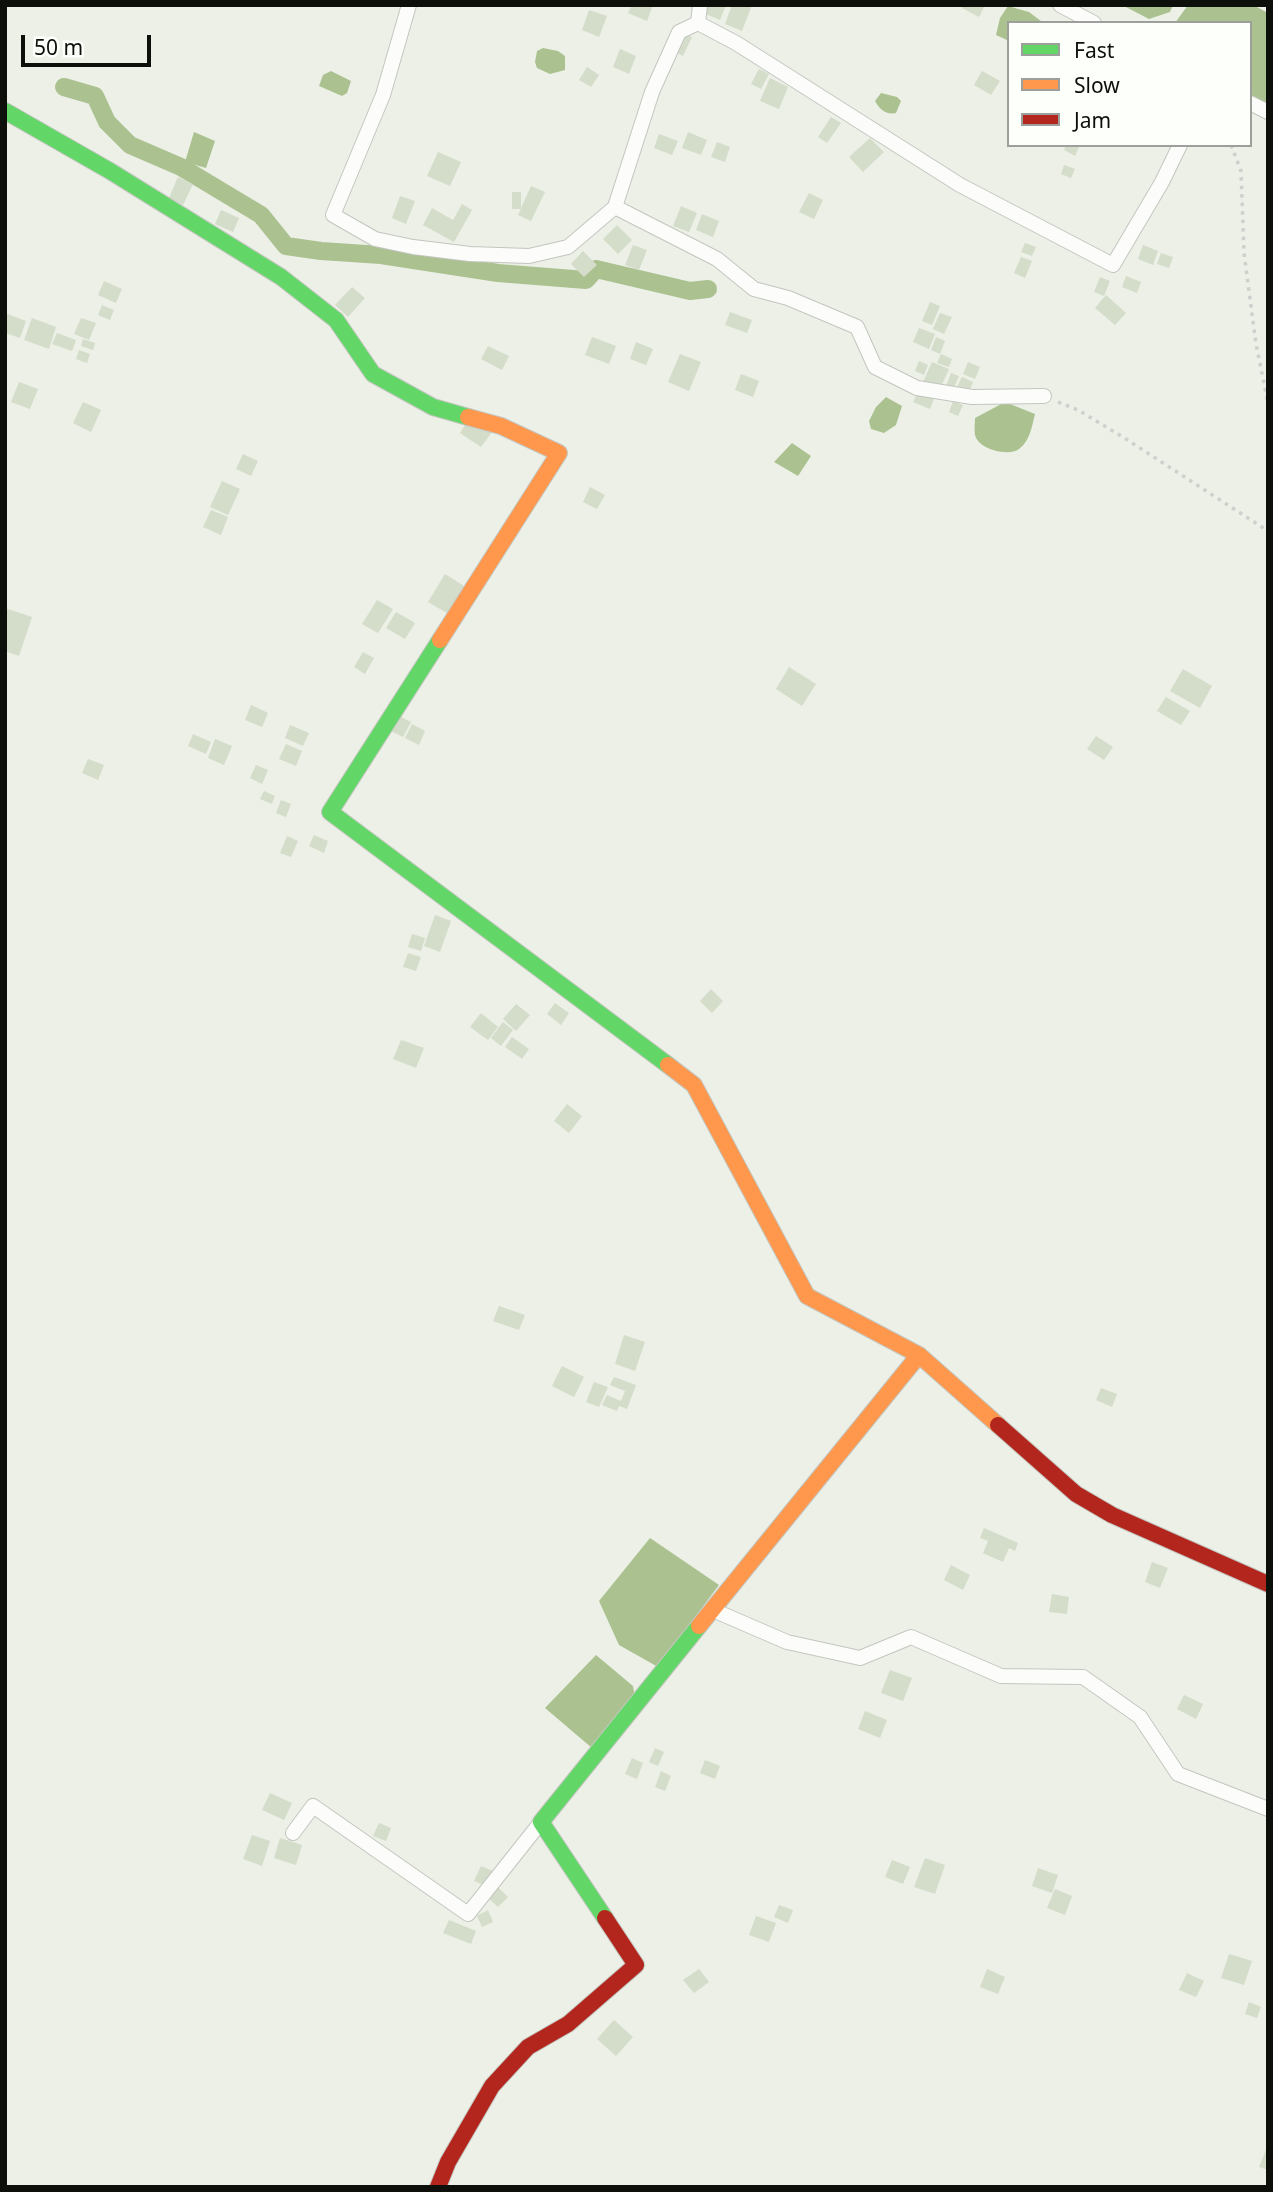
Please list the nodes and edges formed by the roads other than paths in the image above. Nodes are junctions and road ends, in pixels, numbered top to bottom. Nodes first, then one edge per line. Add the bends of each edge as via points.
1 (409, 5) edge
2 (701, 5) edge
3 (1060, 5) edge
4 (1090, 21) edge
5 (698, 23) junction
6 (1252, 104) edge
7 (5, 111) edge
8 (1268, 112) edge
9 (1179, 147) edge
10 (615, 207) junction
11 (1044, 396) road end
12 (919, 1355) junction
13 (1268, 1584) edge
14 (713, 1609) junction
15 (1268, 1809) edge
16 (541, 1822) junction
17 (293, 1833) dead end
18 (438, 2187) edge

1 - 10 street via 383,95 333,215 375,239 413,247 529,256 568,247
2 - 5 street
3 - 4 street
5 - 9 street via 960,186 1113,265
5 - 10 street via 679,32 652,92
6 - 8 street
7 - 12 street via 281,277 337,320 373,374 433,407 501,426 559,453 330,813 694,1085 807,1296
10 - 11 street via 717,259 754,289 857,327 875,366 917,388 972,397
12 - 13 street via 1076,1494 1112,1515
12 - 14 street
14 - 15 street via 787,1642 859,1658 911,1637 1001,1676 1083,1677 1140,1717 1178,1774
14 - 16 street
16 - 17 street via 468,1914 313,1806
16 - 18 street via 636,1965 568,2024 528,2047 492,2086

